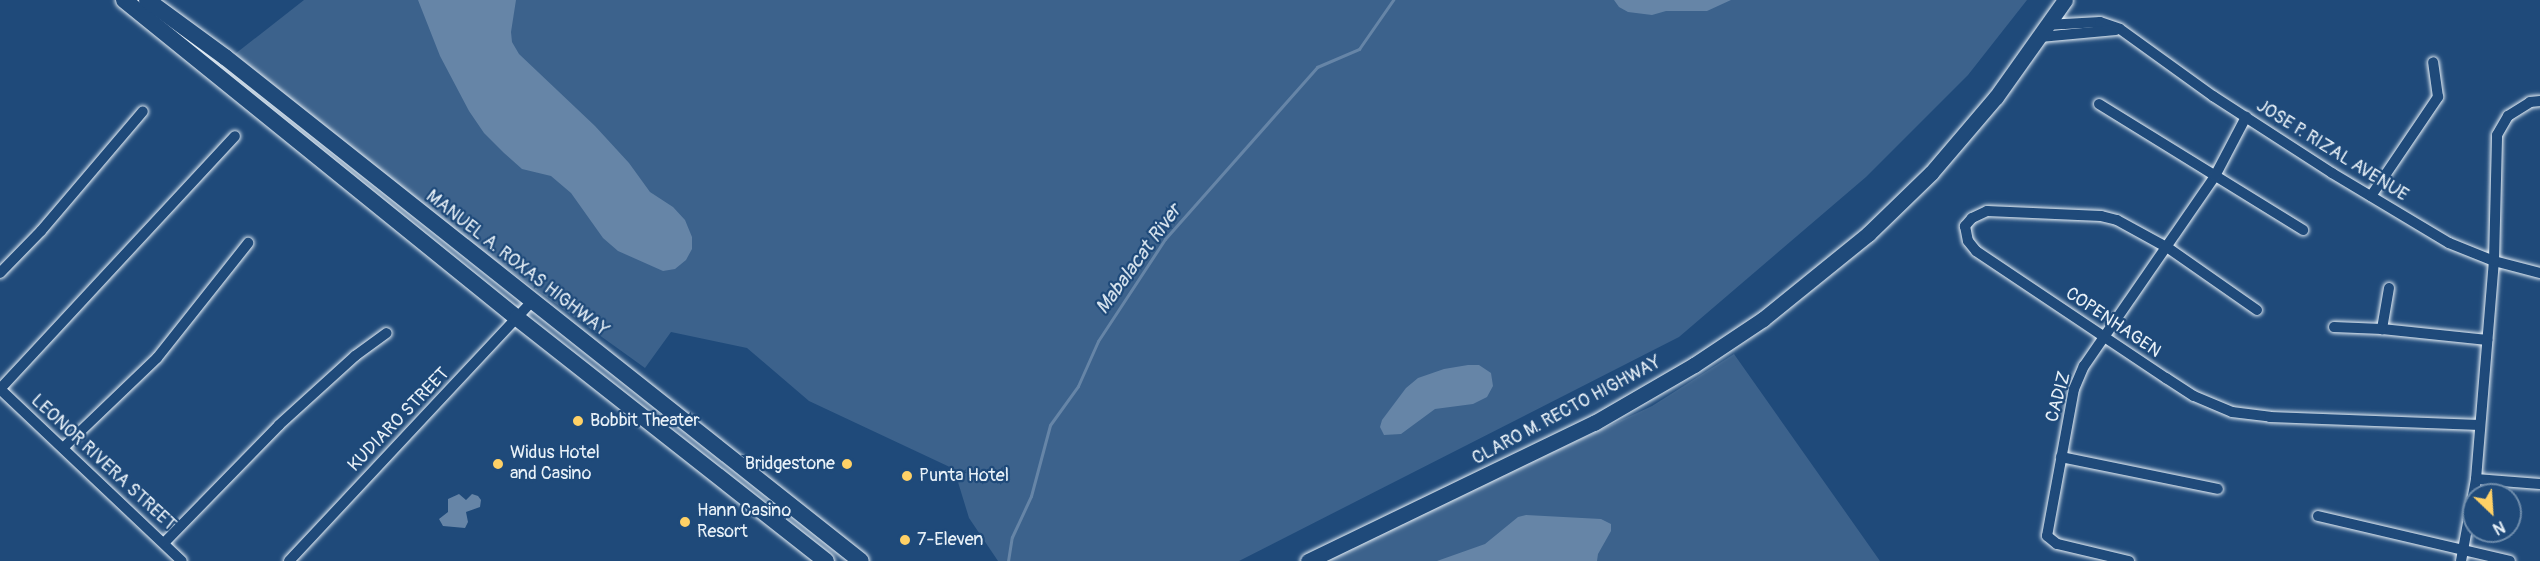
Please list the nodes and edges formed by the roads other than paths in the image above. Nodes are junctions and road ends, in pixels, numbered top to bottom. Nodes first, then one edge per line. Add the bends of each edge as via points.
1 (124, 0) edge
2 (147, 0) edge
3 (2065, 0) edge
4 (2044, 31) junction
5 (2433, 62) dead end
6 (2540, 101) edge
7 (2099, 104) dead end
8 (143, 111) dead end
9 (2246, 117) junction
10 (236, 136) dead end
11 (2215, 176) junction
12 (2371, 196) junction
13 (2303, 230) dead end
14 (248, 243) dead end
15 (2168, 248) junction
16 (2494, 261) junction
17 (0, 273) edge
18 (2540, 273) edge
19 (2389, 288) dead end
20 (532, 301) junction
21 (2257, 310) dead end
22 (517, 318) junction
23 (2334, 327) dead end
24 (2382, 329) junction
25 (387, 333) dead end
26 (2104, 338) junction
27 (2487, 340) junction
28 (0, 389) edge
29 (2480, 425) junction
30 (63, 448) junction
31 (2061, 457) junction
32 (2476, 479) junction
33 (2540, 484) edge
34 (2218, 489) dead end
35 (2318, 516) dead end
36 (164, 543) junction
37 (2462, 555) edge
38 (182, 561) edge
39 (289, 561) edge
40 (826, 561) edge
41 (861, 561) edge
42 (1308, 561) edge
43 (2129, 561) edge
44 (2510, 561) edge

1 - 22 main road
2 - 20 main road, MANUEL A. ROXAS HIGHWAY via 225,57
3 - 4 main road, CLARO M. RECTO HIGHWAY
4 - 9 street, JOSE P. RIZAL AVENUE via 2100,22 2120,29
4 - 42 main road, CLARO M. RECTO HIGHWAY via 1972,127 1916,188 1851,249 1751,328 1594,423
5 - 12 street via 2438,97
6 - 16 street via 2530,102 2508,116 2498,135
7 - 11 street
8 - 17 street
9 - 11 street, CADIZ
9 - 12 street, JOSE P. RIZAL AVENUE
10 - 28 street
11 - 13 street
11 - 15 street, CADIZ
12 - 16 street, JOSE P. RIZAL AVENUE via 2449,243
14 - 30 street via 157,358
15 - 21 street
15 - 26 street, CADIZ
15 - 26 street, COPENHAGEN via 2117,220 2101,216 1987,211 1965,226 1968,242 1976,251
16 - 18 street, JOSE P. RIZAL AVENUE
16 - 27 street
19 - 24 street
20 - 22 street, KUDIARO STREET
20 - 41 main road, MANUEL A. ROXAS HIGHWAY
22 - 39 street, KUDIARO STREET
22 - 40 main road
23 - 24 street
24 - 27 street
25 - 36 street via 355,356 279,425
26 - 29 street, COPENHAGEN via 2194,396 2232,411 2270,417
26 - 31 street, CADIZ via 2084,366 2074,389
27 - 29 street
28 - 30 street, LEONOR RIVERA STREET
29 - 32 street
30 - 36 street, LEONOR RIVERA STREET
31 - 34 street
31 - 43 street, CADIZ via 2047,536 2057,544
32 - 33 street
32 - 37 street
35 - 37 street
36 - 38 street, LEONOR RIVERA STREET
37 - 44 street

